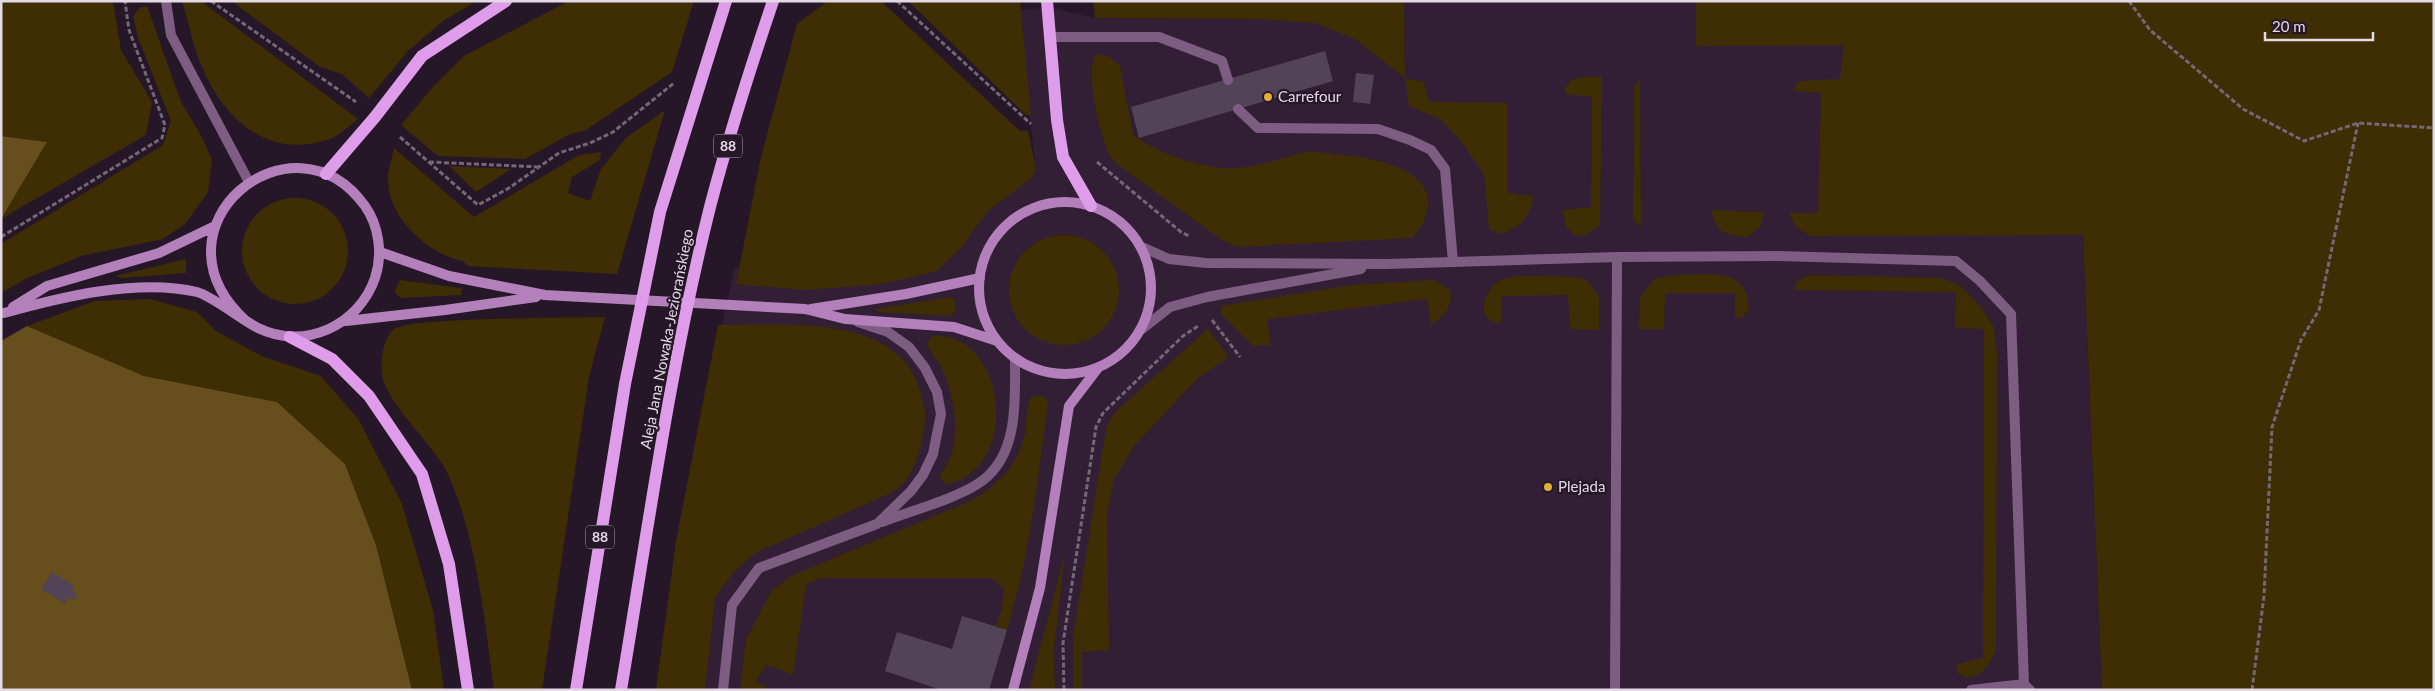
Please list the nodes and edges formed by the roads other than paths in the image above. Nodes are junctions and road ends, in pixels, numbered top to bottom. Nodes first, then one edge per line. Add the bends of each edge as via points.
1 (166, 1) edge
2 (506, 1) edge
3 (726, 1) edge
4 (773, 1) edge
5 (1047, 1) edge
6 (1051, 36) junction
7 (1228, 80) dead end
8 (1238, 109) dead end
9 (326, 174) junction
10 (249, 182) junction
11 (1090, 206) junction
12 (215, 226) junction
13 (1142, 247) junction
14 (380, 252) junction
15 (1617, 257) junction
16 (1453, 262) junction
17 (1387, 264) junction
18 (980, 278) junction
19 (545, 295) junction
20 (805, 310) junction
21 (2, 313) edge
22 (845, 319) junction
23 (246, 321) junction
24 (346, 321) junction
25 (1142, 329) junction
26 (290, 337) junction
27 (997, 342) junction
28 (1015, 359) junction
29 (1098, 368) junction
30 (877, 524) junction
31 (2027, 687) edge
32 (468, 690) edge
33 (576, 690) edge
34 (621, 690) edge
35 (722, 690) edge
36 (1013, 690) edge
37 (1616, 690) edge
38 (1971, 690) edge

1 - 10 lane via 171,35
2 - 9 main road via 422,56
3 - 33 main road, Aleja Jana Nowaka-Jeziorańskiego / 88 via 660,212 625,384
4 - 34 main road, Aleja Jana Nowaka-Jeziorańskiego / 88 via 710,207 671,387
5 - 6 main road
6 - 7 lane via 1159,37 1222,62
6 - 11 main road via 1063,156
8 - 16 lane via 1258,128 1378,129 1431,150 1445,169
9 - 10 street via 300,168 273,171
9 - 14 street via 358,196 370,213
10 - 12 street via 229,201
11 - 13 street via 1120,222
11 - 18 street via 1069,202 1048,204 1009,222 984,257
12 - 21 street via 159,253 47,286
12 - 23 street via 211,243 215,278 222,295
13 - 17 lane via 1169,259 1206,263
13 - 25 street via 1152,288
14 - 19 street via 449,276
14 - 24 street via 371,290
15 - 16 lane
15 - 31 lane via 1778,256 1956,262 2012,314
15 - 37 lane
16 - 17 lane
17 - 25 lane via 1207,297 1170,308
18 - 20 street
18 - 27 street via 980,301 986,322
19 - 20 street
19 - 24 street
20 - 22 street
21 - 23 street via 65,296 152,288 199,292
22 - 27 street via 954,327
22 - 30 lane via 888,332 909,347 937,392 941,414 933,454 923,475
23 - 26 street via 274,334
24 - 26 street via 319,333
25 - 29 street via 1116,359
26 - 32 main road via 332,359 368,396 422,474 449,564
27 - 28 street
28 - 29 street via 1035,370 1056,375
28 - 30 lane via 1014,414 1009,439 998,464 983,481 957,494
29 - 36 street via 1069,406 1040,588
30 - 35 lane via 759,568 732,605
31 - 38 lane

